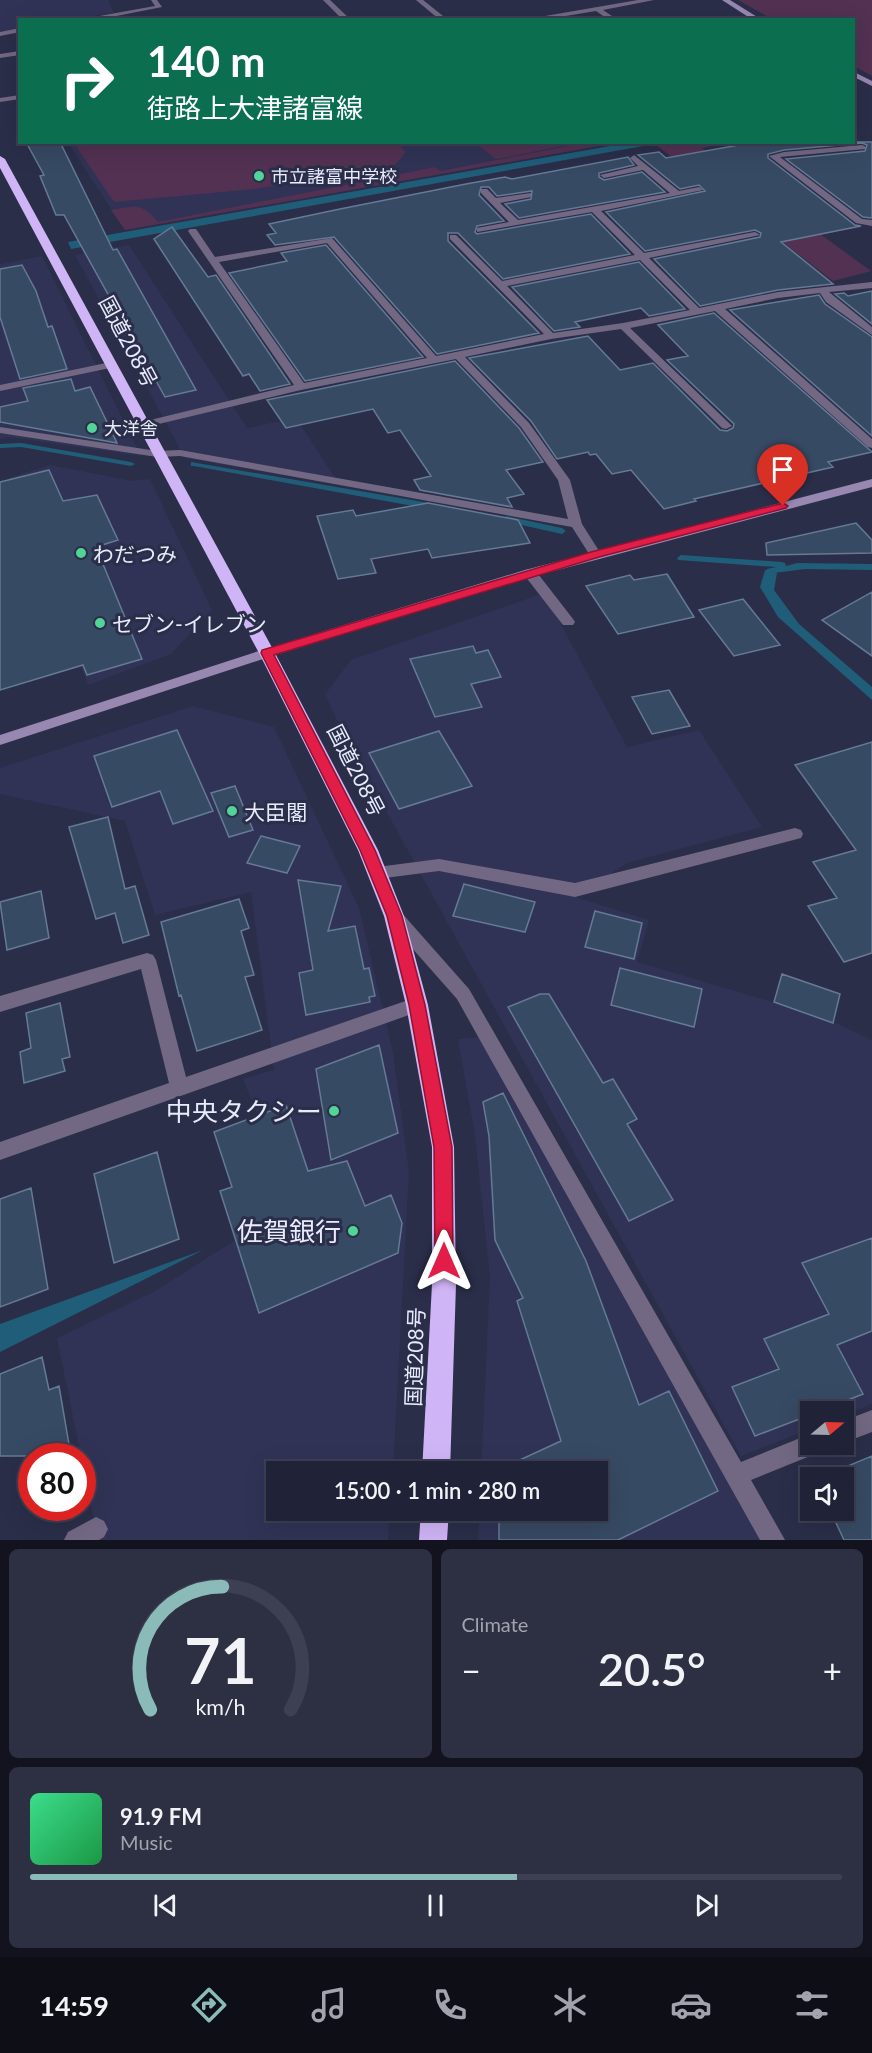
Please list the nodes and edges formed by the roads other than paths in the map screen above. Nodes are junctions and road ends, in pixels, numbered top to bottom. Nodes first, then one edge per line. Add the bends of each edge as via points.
1 (154, 0) edge
2 (326, 0) edge
3 (419, 0) edge
4 (651, 0) edge
5 (725, 0) edge
6 (596, 8) junction
7 (92, 18) edge
8 (346, 18) edge
9 (442, 18) edge
10 (537, 18) edge
11 (612, 18) edge
12 (756, 18) edge
13 (18, 30) edge
14 (0, 34) edge
15 (18, 53) edge
16 (0, 56) edge
17 (855, 75) edge
18 (872, 84) edge
19 (18, 97) edge
20 (0, 100) edge
21 (867, 146) edge
22 (872, 153) edge
23 (634, 158) dead end
24 (0, 159) edge
25 (646, 167) junction
26 (604, 175) dead end
27 (699, 190) dead end
28 (484, 191) dead end
29 (677, 194) junction
30 (528, 195) dead end
31 (494, 201) junction
32 (595, 210) junction
33 (872, 223) edge
34 (516, 224) junction
35 (480, 230) dead end
36 (193, 231) dead end
37 (755, 235) dead end
38 (453, 237) dead end
39 (643, 257) junction
40 (212, 260) junction
41 (500, 284) junction
42 (872, 285) edge
43 (824, 292) junction
44 (717, 307) junction
45 (697, 311) junction
46 (623, 326) junction
47 (872, 332) edge
48 (551, 336) junction
49 (459, 356) junction
50 (435, 361) junction
51 (111, 364) junction
52 (301, 387) junction
53 (0, 388) edge
54 (142, 425) junction
55 (726, 426) dead end
56 (0, 430) edge
57 (872, 445) edge
58 (157, 454) junction
59 (872, 483) edge
60 (576, 524) junction
61 (595, 554) junction
62 (530, 573) junction
63 (568, 622) dead end
64 (267, 653) junction
65 (0, 740) edge
66 (795, 834) dead end
67 (377, 873) junction
68 (394, 916) junction
69 (0, 1004) edge
70 (417, 1005) junction
71 (180, 1089) junction
72 (0, 1151) edge
73 (872, 1421) edge
74 (854, 1428) edge
75 (800, 1449) edge
76 (436, 1461) edge
77 (736, 1475) junction
78 (434, 1521) edge
79 (96, 1529) dead end
80 (76, 1540) edge
81 (433, 1540) edge
82 (773, 1540) edge

1 - 7 street via 159,7
2 - 8 street
3 - 9 street
4 - 6 street
5 - 12 street
6 - 10 street
6 - 11 street
13 - 14 street
15 - 16 street
17 - 18 street
19 - 20 street
21 - 22 street
21 - 33 street via 773,156 859,221
23 - 25 street
24 - 51 highway, 国道208号
25 - 26 street
25 - 29 street
27 - 29 street
28 - 31 street
29 - 32 street
30 - 31 street
31 - 34 street
32 - 34 street
32 - 39 street
34 - 35 street
36 - 40 street
37 - 39 street
38 - 41 street
39 - 41 street
39 - 45 street
40 - 50 street via 329,240
40 - 52 street
41 - 48 street
42 - 43 street
43 - 44 street via 778,295
43 - 47 street
44 - 45 street
44 - 57 street
45 - 46 street
46 - 48 street
46 - 55 street
48 - 49 street
49 - 50 street
49 - 60 street via 525,425 564,480
50 - 52 street
51 - 53 street
51 - 54 highway, 国道208号
52 - 54 street
54 - 58 highway, 国道208号
56 - 58 street
58 - 60 street via 180,453
58 - 64 highway, 国道208号
59 - 61 street
60 - 61 street
61 - 62 street
62 - 63 street
62 - 64 street
64 - 65 street
64 - 67 highway, 国道208号
66 - 67 street via 575,890 438,865
67 - 68 highway, 国道208号
68 - 70 highway, 国道208号
68 - 77 street via 463,994
69 - 71 street via 147,960
70 - 71 street
70 - 76 highway, 国道208号 via 443,1147 444,1284
71 - 72 street
73 - 74 street
75 - 77 street
77 - 82 street
78 - 81 highway
79 - 80 street

